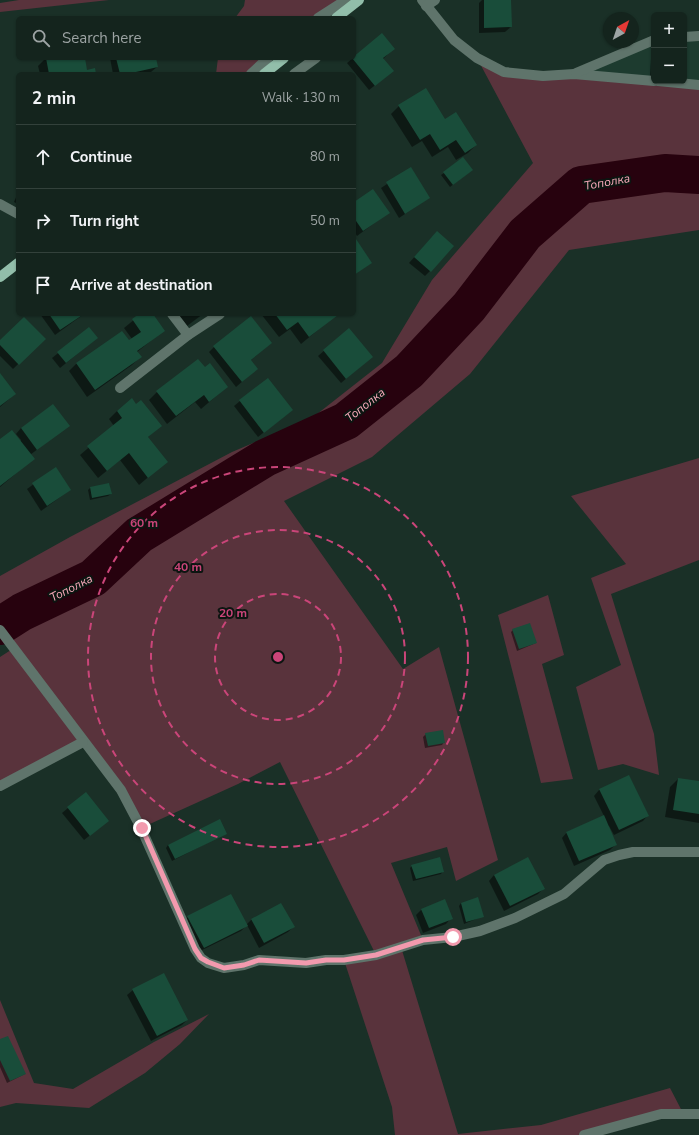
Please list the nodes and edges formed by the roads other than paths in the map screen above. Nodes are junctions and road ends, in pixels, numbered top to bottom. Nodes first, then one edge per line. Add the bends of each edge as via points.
1 (359, 0) edge
2 (435, 0) edge
3 (424, 3) edge
4 (348, 4) edge
5 (322, 16) edge
6 (338, 16) edge
7 (347, 16) edge
8 (699, 36) edge
9 (687, 37) edge
10 (651, 41) edge
11 (266, 60) edge
12 (282, 60) edge
13 (313, 60) edge
14 (253, 72) edge
15 (266, 72) edge
16 (297, 72) edge
17 (574, 74) junction
18 (651, 81) edge
19 (687, 84) edge
20 (699, 85) edge
21 (0, 204) edge
22 (16, 213) edge
23 (16, 265) edge
24 (0, 277) edge
25 (174, 316) edge
26 (217, 316) edge
27 (188, 335) junction
28 (120, 388) dead end
29 (0, 630) edge
30 (83, 742) junction
31 (0, 786) edge
32 (699, 852) edge
33 (699, 1114) edge
34 (584, 1135) edge

1 - 4 main road
2 - 3 street
3 - 17 street via 454,40 477,58 504,72 543,76
4 - 5 street
4 - 6 main road
4 - 7 street
8 - 9 street
10 - 17 street
11 - 14 street
12 - 15 main road
13 - 16 street
17 - 18 street
19 - 20 street
21 - 22 street
23 - 24 main road
25 - 27 street
26 - 27 street
27 - 28 street
29 - 30 street
30 - 31 street
30 - 32 street via 121,790 142,828 195,949 201,958 224,968 259,960 306,963 344,960 376,955 423,940 480,931 515,918 564,894 604,860 612,857 633,852
33 - 34 street via 661,1114

